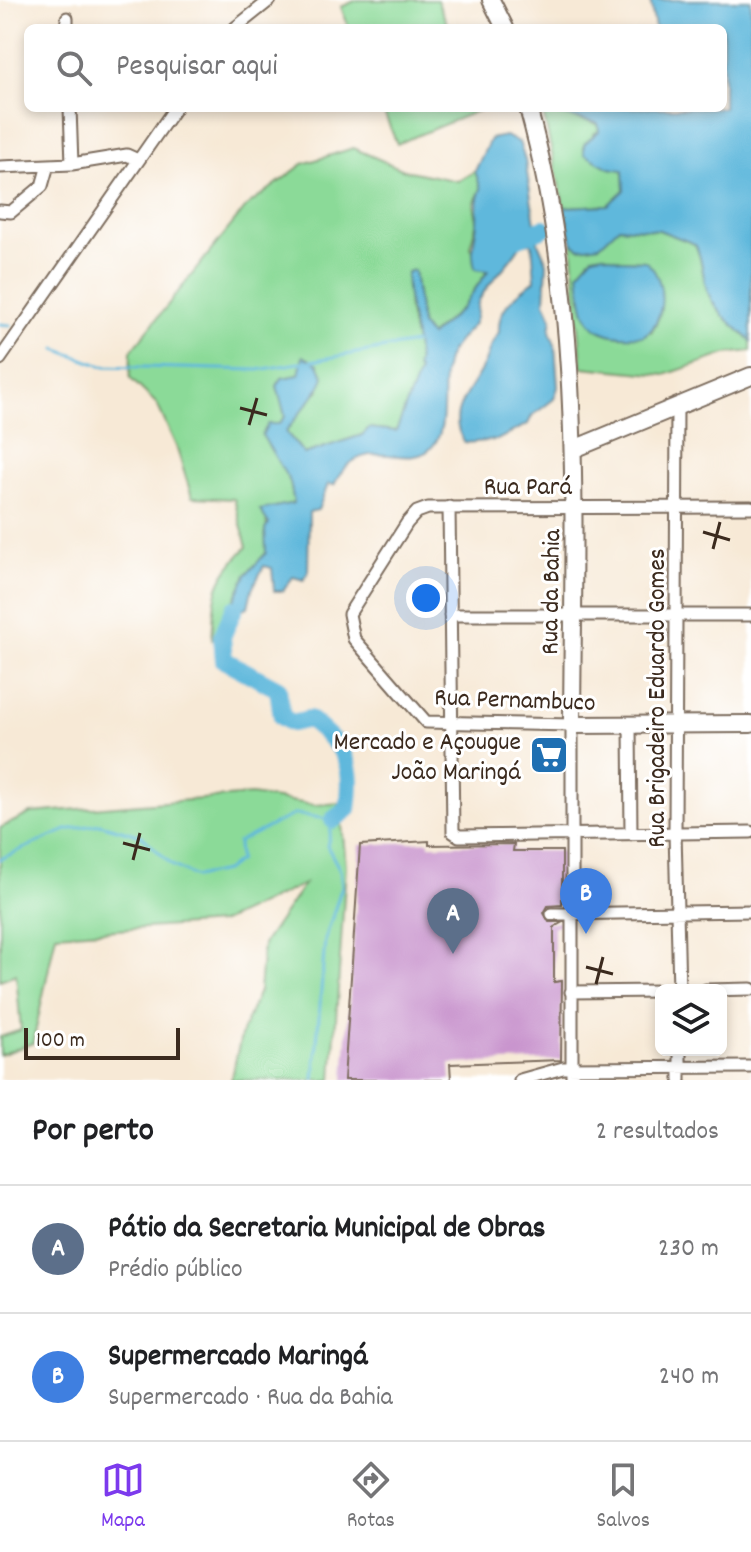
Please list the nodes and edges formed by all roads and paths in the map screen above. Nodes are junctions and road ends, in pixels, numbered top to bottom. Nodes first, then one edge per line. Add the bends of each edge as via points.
1 (270, 0) edge
2 (491, 0) edge
3 (240, 24) edge
4 (503, 24) edge
5 (70, 112) edge
6 (172, 112) edge
7 (529, 112) edge
8 (138, 160) junction
9 (72, 164) junction
10 (48, 165) junction
11 (0, 167) edge
12 (0, 211) edge
13 (0, 359) edge
14 (751, 376) edge
15 (677, 406) junction
16 (574, 449) junction
17 (449, 507) junction
18 (677, 507) junction
19 (751, 507) edge
20 (573, 508) junction
21 (354, 603) joint
22 (677, 614) junction
23 (450, 615) junction
24 (751, 615) edge
25 (572, 616) junction
26 (751, 724) edge
27 (451, 725) junction
28 (572, 725) junction
29 (630, 725) junction
30 (676, 726) junction
31 (675, 832) junction
32 (751, 832) edge
33 (631, 834) junction
34 (571, 836) junction
35 (751, 911) edge
36 (678, 912) junction
37 (572, 913) junction
38 (552, 914) dead end
39 (679, 984) edge
40 (751, 989) edge
41 (727, 990) edge
42 (655, 991) edge
43 (571, 992) junction
44 (751, 1067) edge
45 (572, 1074) edge
46 (680, 1074) edge
47 (520, 1080) edge

1 - 3 street
2 - 4 street
5 - 9 street
6 - 8 street
7 - 16 street, Rua da Bahia via 551,211
8 - 9 street via 127,155
8 - 13 street
9 - 10 street
10 - 11 street
10 - 12 street via 42,186 11,212
14 - 15 street
15 - 16 street
15 - 18 street, Rua Brigadeiro Eduardo Gomes
16 - 20 street, Rua da Bahia
17 - 20 street, Rua Pará
17 - 21 street, Rua Pará via 428,508 412,517
17 - 23 street
18 - 19 street, Rua Pará
18 - 20 street, Rua Pará
18 - 22 street, Rua Brigadeiro Eduardo Gomes
20 - 25 street, Rua da Bahia
21 - 27 street, Rua Pernambuco via 349,622 354,639 417,716
22 - 24 street
22 - 25 street
22 - 30 street, Rua Brigadeiro Eduardo Gomes
23 - 25 street
23 - 27 street
25 - 28 street, Rua da Bahia
26 - 30 street, Rua Pernambuco
27 - 28 street, Rua Pernambuco
27 - 34 street via 450,826 459,836
28 - 29 street, Rua Pernambuco
28 - 34 street, Rua da Bahia
29 - 30 street, Rua Pernambuco
29 - 33 street
30 - 31 street, Rua Brigadeiro Eduardo Gomes
31 - 32 street
31 - 33 street
31 - 36 street, Rua Brigadeiro Eduardo Gomes
33 - 34 street
34 - 37 street, Rua da Bahia
35 - 36 street
36 - 37 street
36 - 39 street, Rua Brigadeiro Eduardo Gomes
37 - 38 street
37 - 43 street, Rua da Bahia
40 - 41 street
42 - 43 street
43 - 45 street, Rua da Bahia
44 - 46 street
45 - 46 street
45 - 47 street via 552,1069

